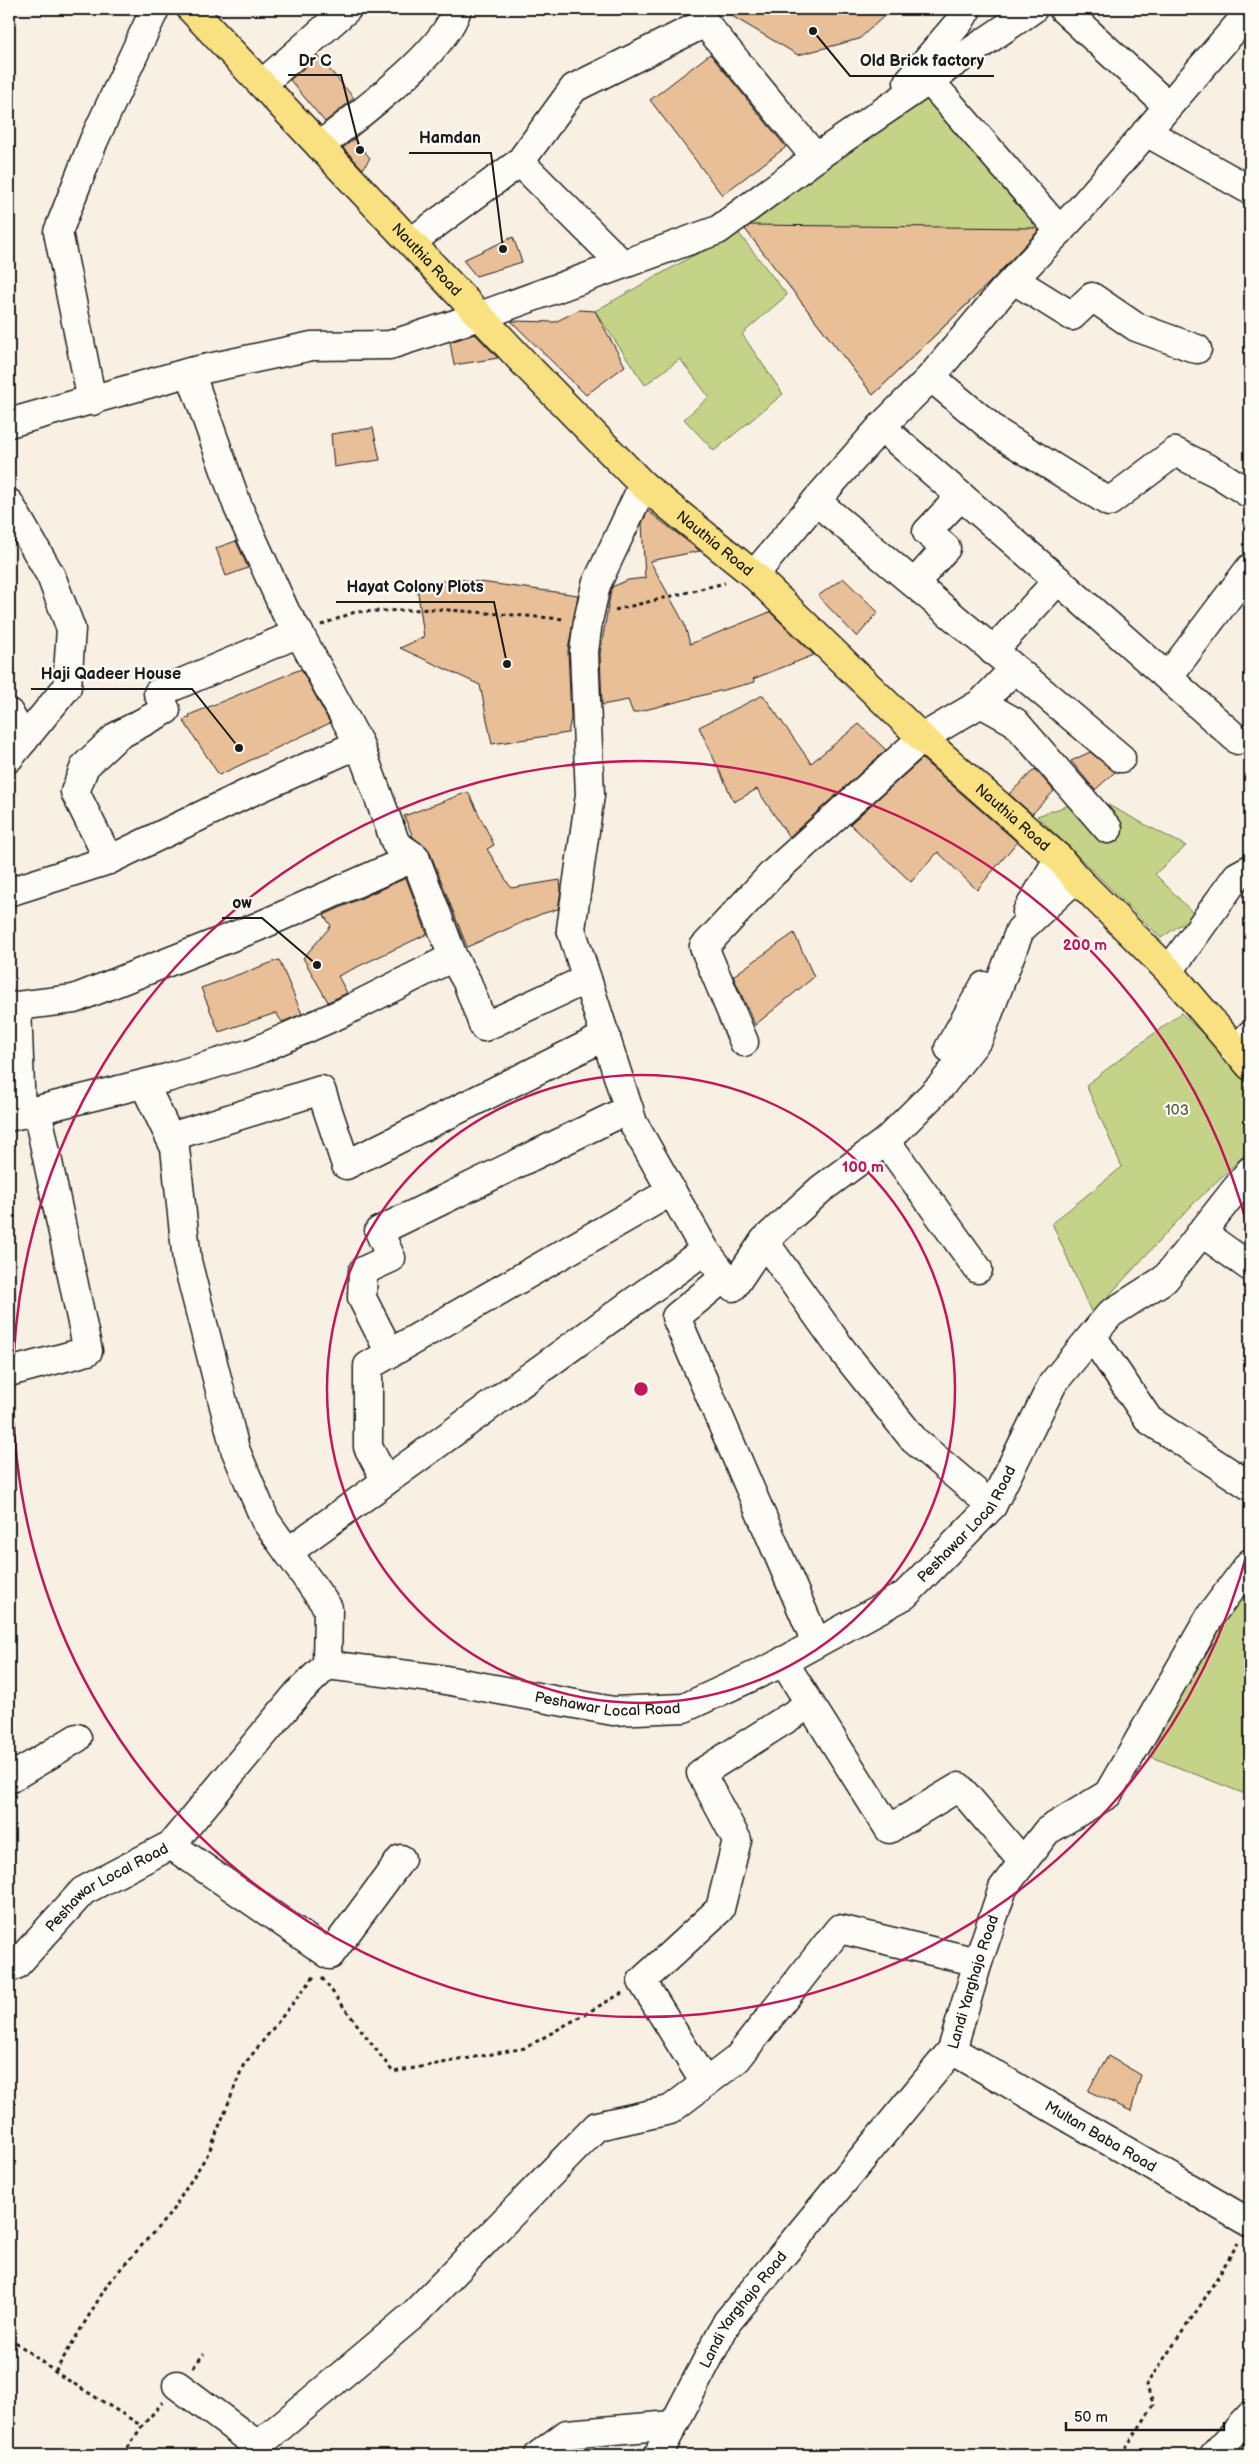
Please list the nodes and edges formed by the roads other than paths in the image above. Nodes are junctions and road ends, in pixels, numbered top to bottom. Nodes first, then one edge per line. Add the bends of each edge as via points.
1 (154, 9) edge
2 (191, 9) edge
3 (347, 9) edge
4 (457, 9) edge
5 (967, 9) edge
6 (1032, 9) edge
7 (1071, 10) edge
8 (1250, 11) edge
9 (929, 80) junction
10 (262, 84) junction
11 (1168, 106) junction
12 (883, 112) junction
13 (1146, 132) junction
14 (320, 146) junction
15 (816, 158) junction
16 (520, 162) junction
17 (1250, 190) edge
18 (1060, 230) junction
19 (411, 242) junction
20 (622, 264) junction
21 (1014, 280) junction
22 (480, 316) junction
23 (1197, 349) dead end
24 (190, 372) junction
25 (931, 376) junction
26 (92, 401) junction
27 (10, 426) edge
28 (881, 427) junction
29 (643, 485) junction
30 (1250, 494) edge
31 (961, 496) junction
32 (816, 501) junction
33 (9, 503) edge
34 (1250, 568) edge
35 (754, 576) junction
36 (1058, 580) junction
37 (915, 582) junction
38 (299, 633) junction
39 (993, 651) junction
40 (1014, 669) junction
41 (1168, 677) junction
42 (981, 703) junction
43 (9, 713) edge
44 (922, 738) junction
45 (1238, 740) dead end
46 (359, 744) junction
47 (17, 749) edge
48 (1121, 758) dead end
49 (1108, 829) dead end
50 (415, 857) junction
51 (1059, 858) junction
52 (109, 860) junction
53 (1250, 869) edge
54 (1076, 878) junction
55 (9, 892) edge
56 (453, 957) junction
57 (1169, 972) junction
58 (587, 979) junction
59 (606, 1036) junction
60 (744, 1042) dead end
61 (948, 1048) dead end
62 (1245, 1051) edge
63 (144, 1084) junction
64 (629, 1109) junction
65 (22, 1113) edge
66 (170, 1137) junction
67 (886, 1141) junction
68 (1250, 1171) edge
69 (672, 1191) junction
70 (1201, 1232) junction
71 (764, 1241) junction
72 (705, 1250) junction
73 (1250, 1267) edge
74 (978, 1269) dead end
75 (725, 1277) junction
76 (1092, 1336) junction
77 (390, 1353) junction
78 (9, 1372) edge
79 (386, 1481) junction
80 (1250, 1486) edge
81 (992, 1506) junction
82 (288, 1552) junction
83 (1250, 1564) edge
84 (816, 1642) junction
85 (783, 1661) junction
86 (327, 1665) junction
87 (810, 1704) junction
88 (77, 1738) dead end
89 (9, 1779) edge
90 (171, 1845) junction
91 (401, 1859) dead end
92 (1023, 1862) junction
93 (978, 1962) junction
94 (9, 1968) edge
95 (952, 2050) junction
96 (705, 2083) junction
97 (1245, 2231) edge
98 (177, 2385) dead end
99 (1250, 2416) edge
100 (672, 2425) junction
101 (1225, 2451) edge
102 (257, 2452) edge
103 (539, 2455) edge
104 (658, 2455) edge

1 - 26 street via 94,140 58,232
2 - 10 main road, Nauthia Road
3 - 10 street
4 - 14 street via 455,18 423,60
5 - 12 street
6 - 9 street
7 - 11 street
8 - 11 street
9 - 12 street
9 - 18 street
10 - 14 main road, Nauthia Road
11 - 13 street
12 - 15 street
13 - 17 street
13 - 18 street
14 - 19 main road, Nauthia Road
15 - 16 street via 705,23 574,88
15 - 20 street via 718,230
16 - 19 street
16 - 20 street
18 - 21 street
19 - 22 main road, Nauthia Road
20 - 22 street
21 - 23 street via 1072,316 1092,297 1136,327
21 - 25 street
22 - 24 street via 390,345 312,346
22 - 29 main road, Nauthia Road
24 - 26 street
24 - 38 street via 238,507 286,613
25 - 28 street
25 - 30 street via 998,433 1109,502 1175,452
26 - 27 street
28 - 31 street
28 - 32 street
29 - 35 main road, Nauthia Road
29 - 58 street via 596,585 584,652 590,795 571,929
31 - 36 street
31 - 37 street via 927,532 946,548
32 - 35 street
32 - 37 street
33 - 47 street via 51,576 71,629 66,687
34 - 41 street
35 - 44 main road, Nauthia Road
36 - 39 street
36 - 41 street
37 - 39 street
38 - 46 street
38 - 52 street via 158,693 166,710 117,736 85,766 75,792
39 - 40 street
40 - 42 street
40 - 48 street
41 - 45 street
42 - 44 street
42 - 49 street via 1015,722
43 - 47 street
44 - 51 main road, Nauthia Road
44 - 60 street via 773,873 704,947
46 - 50 street via 396,844
46 - 52 street
50 - 56 street
50 - 65 street via 256,926 74,999 17,1006
51 - 54 main road, Nauthia Road
51 - 61 street
52 - 55 street
53 - 57 street via 1236,876
54 - 57 main road, Nauthia Road
54 - 67 street via 1020,930 978,1038 941,1086
56 - 58 street via 467,982 484,1027
56 - 63 street via 344,1012 251,1053
57 - 62 main road, Nauthia Road
58 - 59 street
59 - 64 street
59 - 66 street via 346,1165 321,1090
63 - 65 street
63 - 66 street
64 - 69 street
64 - 77 street via 379,1230 391,1258 362,1271 362,1298
65 - 78 street via 88,1351
66 - 82 street via 175,1148 188,1262 235,1449 265,1520
67 - 71 street via 821,1189
67 - 74 street
68 - 70 street, Peshawar Local Road
69 - 72 street
69 - 77 street
70 - 73 street
70 - 76 street, Peshawar Local Road via 1165,1279 1110,1314
71 - 75 street via 733,1287
71 - 81 street via 842,1350 914,1440
72 - 75 street
72 - 79 street
75 - 84 street via 676,1317
76 - 80 street via 1149,1420
76 - 81 street, Peshawar Local Road via 1053,1383
77 - 79 street via 368,1366 368,1447
79 - 82 street
81 - 84 street, Peshawar Local Road via 905,1595
82 - 86 street via 328,1608
83 - 92 street, Landi Yarghajo Road via 1211,1615 1108,1794 1047,1831
84 - 85 street, Peshawar Local Road
85 - 86 street, Peshawar Local Road via 684,1708 613,1711 440,1679
85 - 87 street
86 - 90 street, Peshawar Local Road via 298,1693
87 - 92 street via 889,1829 959,1787
87 - 96 street via 701,1773 738,1840 720,1910 642,1982
88 - 89 street
90 - 91 street via 330,1955
90 - 94 street, Peshawar Local Road via 83,1892 16,1965
92 - 93 street, Landi Yarghajo Road via 1003,1888
93 - 95 street, Landi Yarghajo Road
93 - 96 street via 839,1929 737,2059
95 - 97 street, Multan Baba Road
95 - 100 street, Landi Yarghajo Road via 727,2322
96 - 102 street via 670,2110 597,2126 412,2316
98 - 102 street via 252,2441
99 - 101 street
100 - 103 street via 567,2434
100 - 104 street, Landi Yarghajo Road

